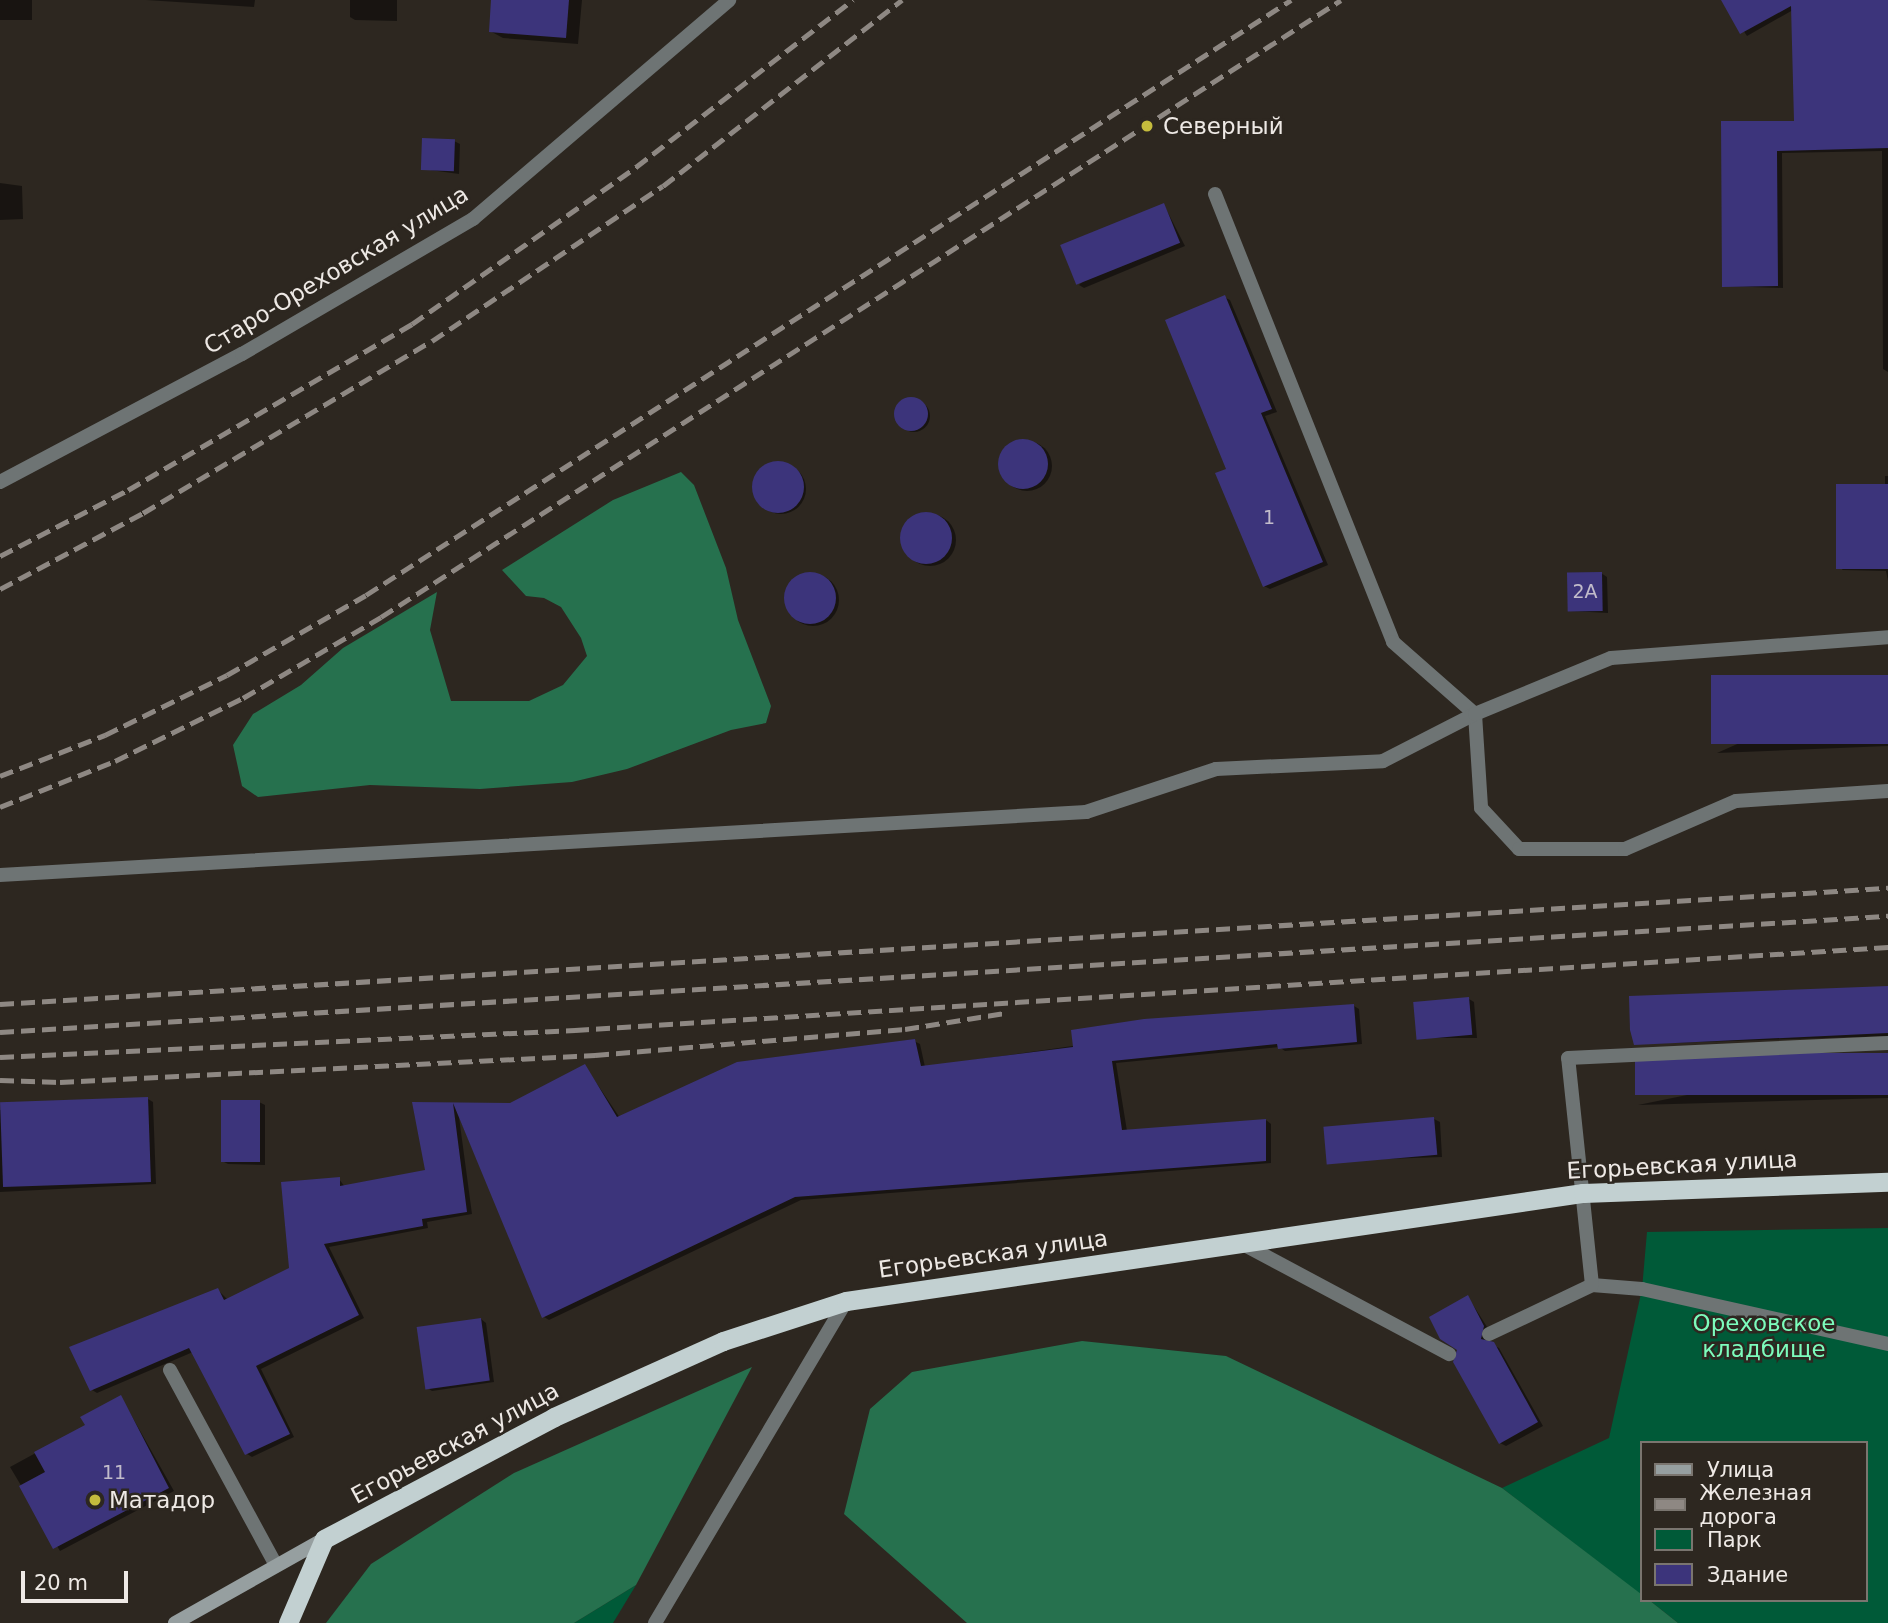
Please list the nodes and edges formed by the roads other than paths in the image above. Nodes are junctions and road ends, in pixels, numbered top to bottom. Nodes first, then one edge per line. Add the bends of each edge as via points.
1 (729, 0) edge
2 (1215, 194) dead end
3 (0, 482) edge
4 (1888, 637) edge
5 (1475, 713) junction
6 (1888, 791) edge
7 (0, 874) edge
8 (1888, 1043) edge
9 (1888, 1182) edge
10 (1583, 1193) junction
11 (1241, 1243) junction
12 (1592, 1285) junction
13 (846, 1301) junction
14 (1489, 1334) dead end
15 (1888, 1343) edge
16 (1449, 1354) dead end
17 (170, 1370) dead end
18 (324, 1539) junction
19 (276, 1565) junction
20 (175, 1623) edge
21 (288, 1623) edge
22 (655, 1623) edge

1 - 3 street, Старо-Ореховская улица via 473,219 242,354
2 - 5 street via 1394,642
4 - 5 street via 1611,658
5 - 6 street via 1481,808 1519,849 1625,849 1736,802
5 - 7 street via 1383,761 1216,769 1086,812
8 - 10 street via 1568,1058
9 - 10 highway, Егорьевская улица
10 - 11 highway, Егорьевская улица
10 - 12 street
11 - 13 highway, Егорьевская улица
11 - 16 street
12 - 14 street
12 - 15 street via 1642,1289
13 - 18 highway, Егорьевская улица via 723,1341 554,1417
13 - 22 street
17 - 19 street
18 - 19 main road, Егорьевская улица
18 - 21 highway
19 - 20 main road, Егорьевская улица

